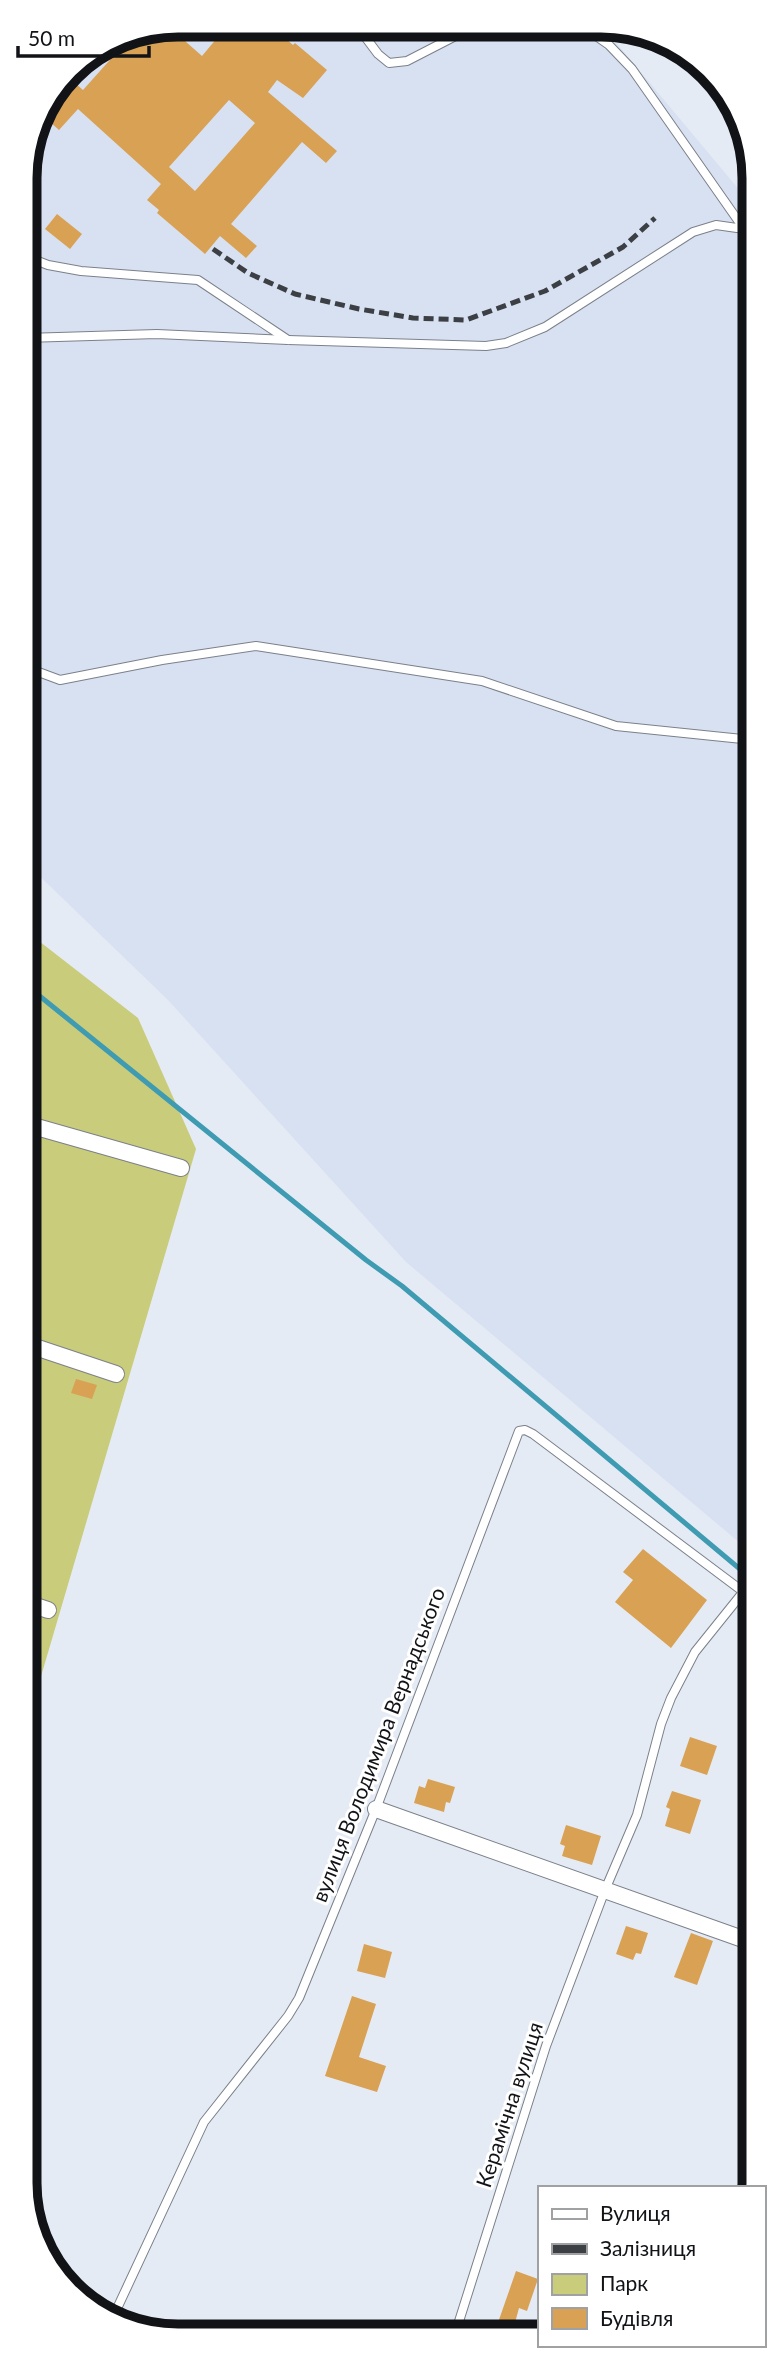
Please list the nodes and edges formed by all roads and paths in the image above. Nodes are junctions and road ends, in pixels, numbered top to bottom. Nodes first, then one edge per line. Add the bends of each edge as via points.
1 (365, 37) edge
2 (454, 37) edge
3 (597, 37) edge
4 (742, 223) edge
5 (742, 230) edge
6 (37, 261) edge
7 (37, 338) edge
8 (288, 340) junction
9 (37, 671) edge
10 (742, 739) edge
11 (37, 1127) edge
12 (181, 1168) dead end
13 (37, 1348) edge
14 (116, 1374) dead end
15 (742, 1590) edge
16 (742, 1593) edge
17 (37, 1607) edge
18 (48, 1610) dead end
19 (376, 1809) junction
20 (605, 1890) junction
21 (742, 1938) edge
22 (116, 2310) edge
23 (458, 2324) edge

1 - 2 lane via 390,64 407,61
3 - 4 lane via 632,69
5 - 8 lane via 716,225 694,232 545,327 506,343
6 - 8 lane via 81,271 198,280
7 - 8 lane via 157,334
9 - 10 lane via 60,680 256,646 482,681 616,726
11 - 12 street
13 - 14 street
15 - 19 lane, вулиця Володимира Вернадського via 533,1434 519,1431
16 - 20 lane, Керамічна вулиця via 695,1652 671,1698 637,1815
17 - 18 street
19 - 20 street
19 - 22 lane, вулиця Володимира Вернадського via 294,2008 204,2122
20 - 21 street
20 - 23 lane, Керамічна вулиця via 546,2046

